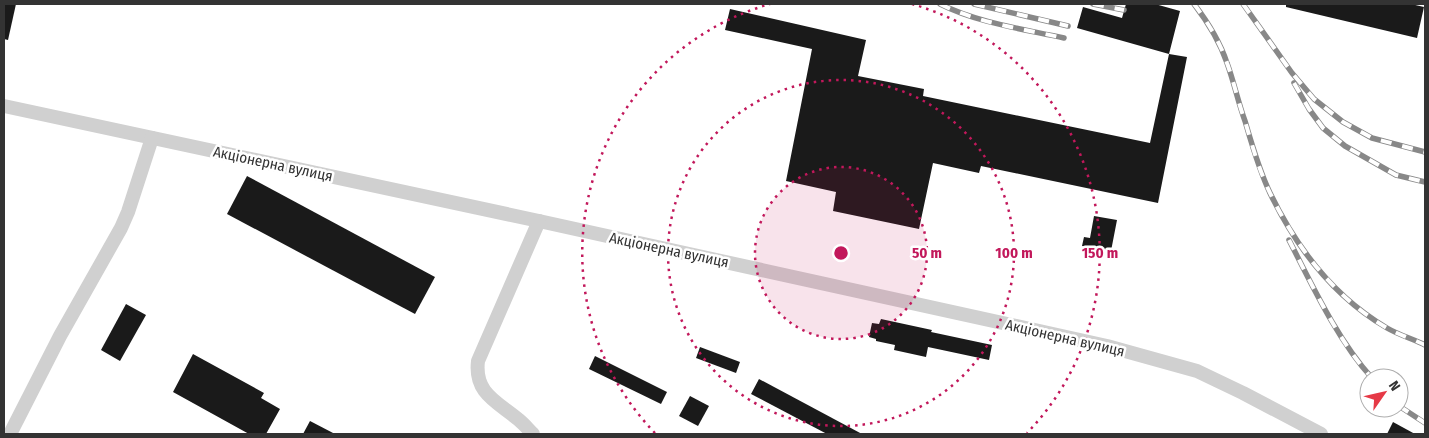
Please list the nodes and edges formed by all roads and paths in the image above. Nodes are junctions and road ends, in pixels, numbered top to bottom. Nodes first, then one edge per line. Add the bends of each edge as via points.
1 (4, 106) edge
2 (152, 138) junction
3 (539, 221) junction
4 (520, 421) junction
5 (10, 434) edge
6 (533, 434) edge
7 (543, 434) edge
8 (1321, 434) edge

1 - 2 street, Акціонерна вулиця
2 - 3 street, Акціонерна вулиця
2 - 5 street via 121,228
3 - 4 street via 478,361 477,370 479,380 491,399
3 - 8 street, Акціонерна вулиця via 1107,346 1197,371
4 - 6 street
4 - 7 street

